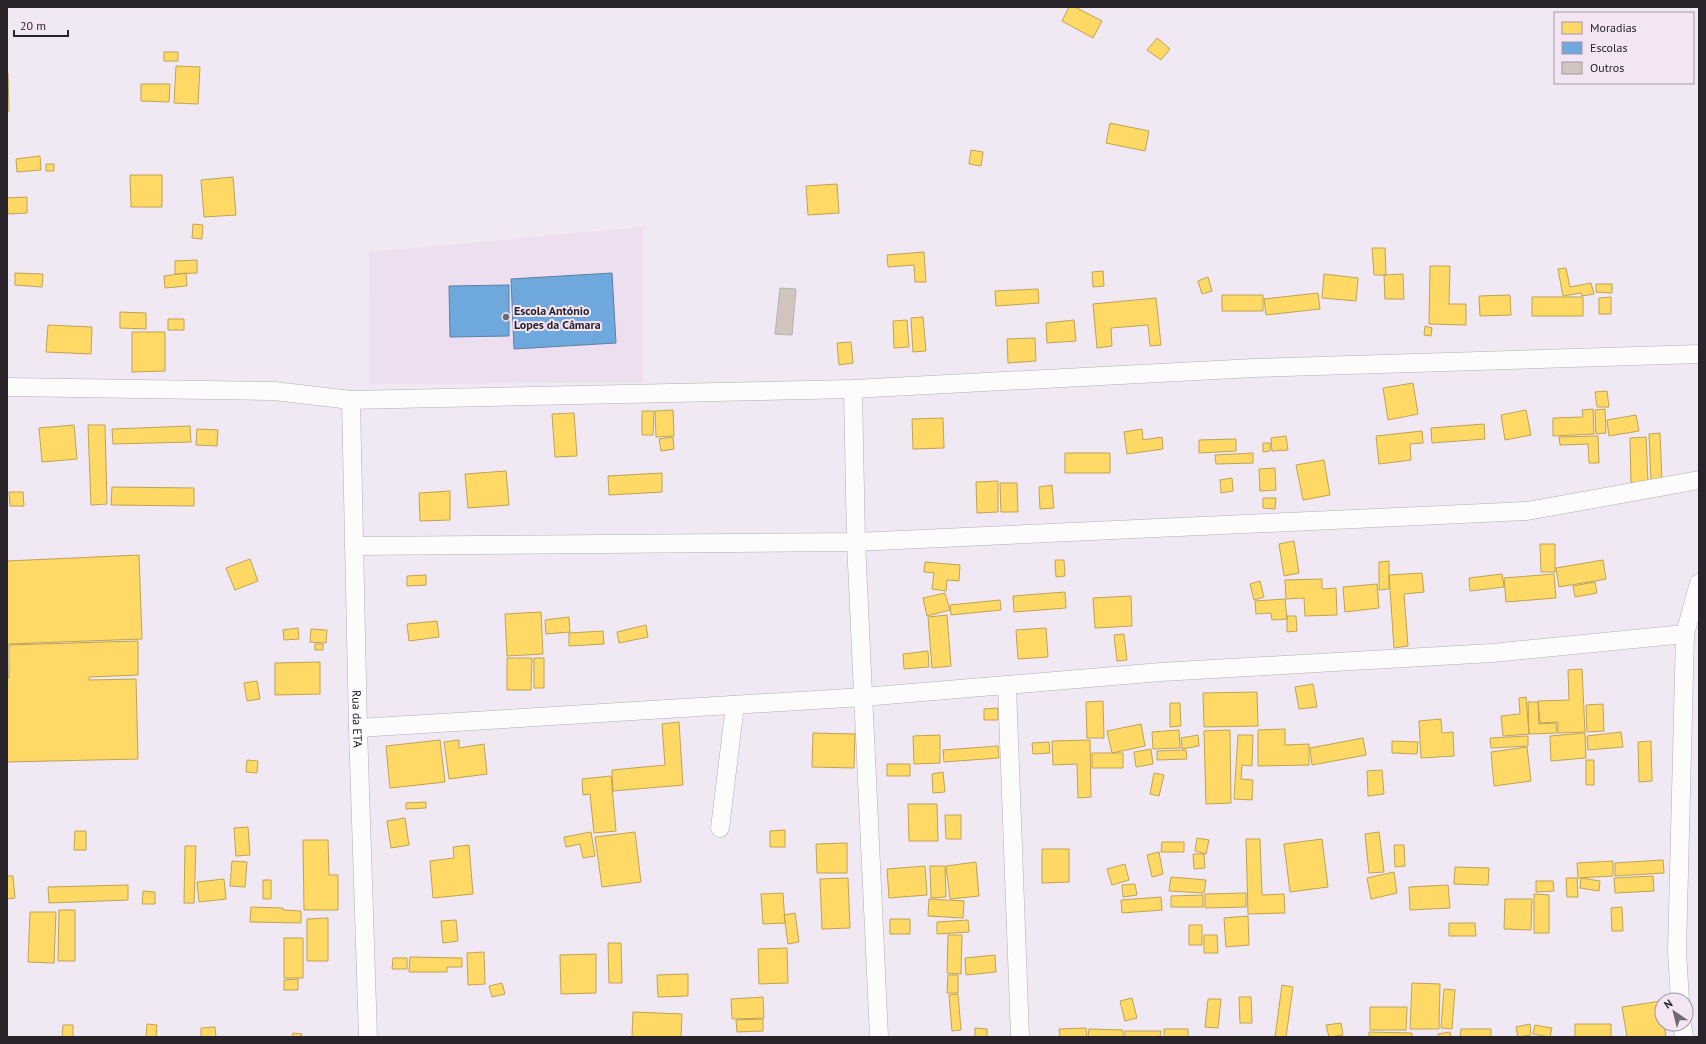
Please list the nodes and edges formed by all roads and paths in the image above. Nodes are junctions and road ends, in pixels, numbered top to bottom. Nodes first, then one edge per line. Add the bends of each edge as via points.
1 (1699, 354) edge
2 (7, 387) edge
3 (853, 389) junction
4 (351, 400) junction
5 (1699, 480) edge
6 (856, 542) junction
7 (354, 546) junction
8 (1699, 583) edge
9 (1685, 634) junction
10 (1007, 686) junction
11 (863, 697) junction
12 (735, 705) junction
13 (358, 728) junction
14 (720, 828) dead end
15 (1680, 992) edge
16 (368, 1037) edge
17 (879, 1037) edge
18 (1020, 1037) edge

1 - 3 street via 1254,368
2 - 4 street via 274,391
3 - 4 street
3 - 6 street
4 - 7 street, Rua da ETA
5 - 6 street via 1527,511
6 - 7 street
6 - 11 street
7 - 13 street, Rua da ETA
8 - 9 street
9 - 10 street via 1492,653 1161,672
9 - 15 street via 1677,952
10 - 11 street
10 - 18 street
11 - 12 street
11 - 17 street
12 - 13 street
12 - 14 street
13 - 16 street, Rua da ETA

